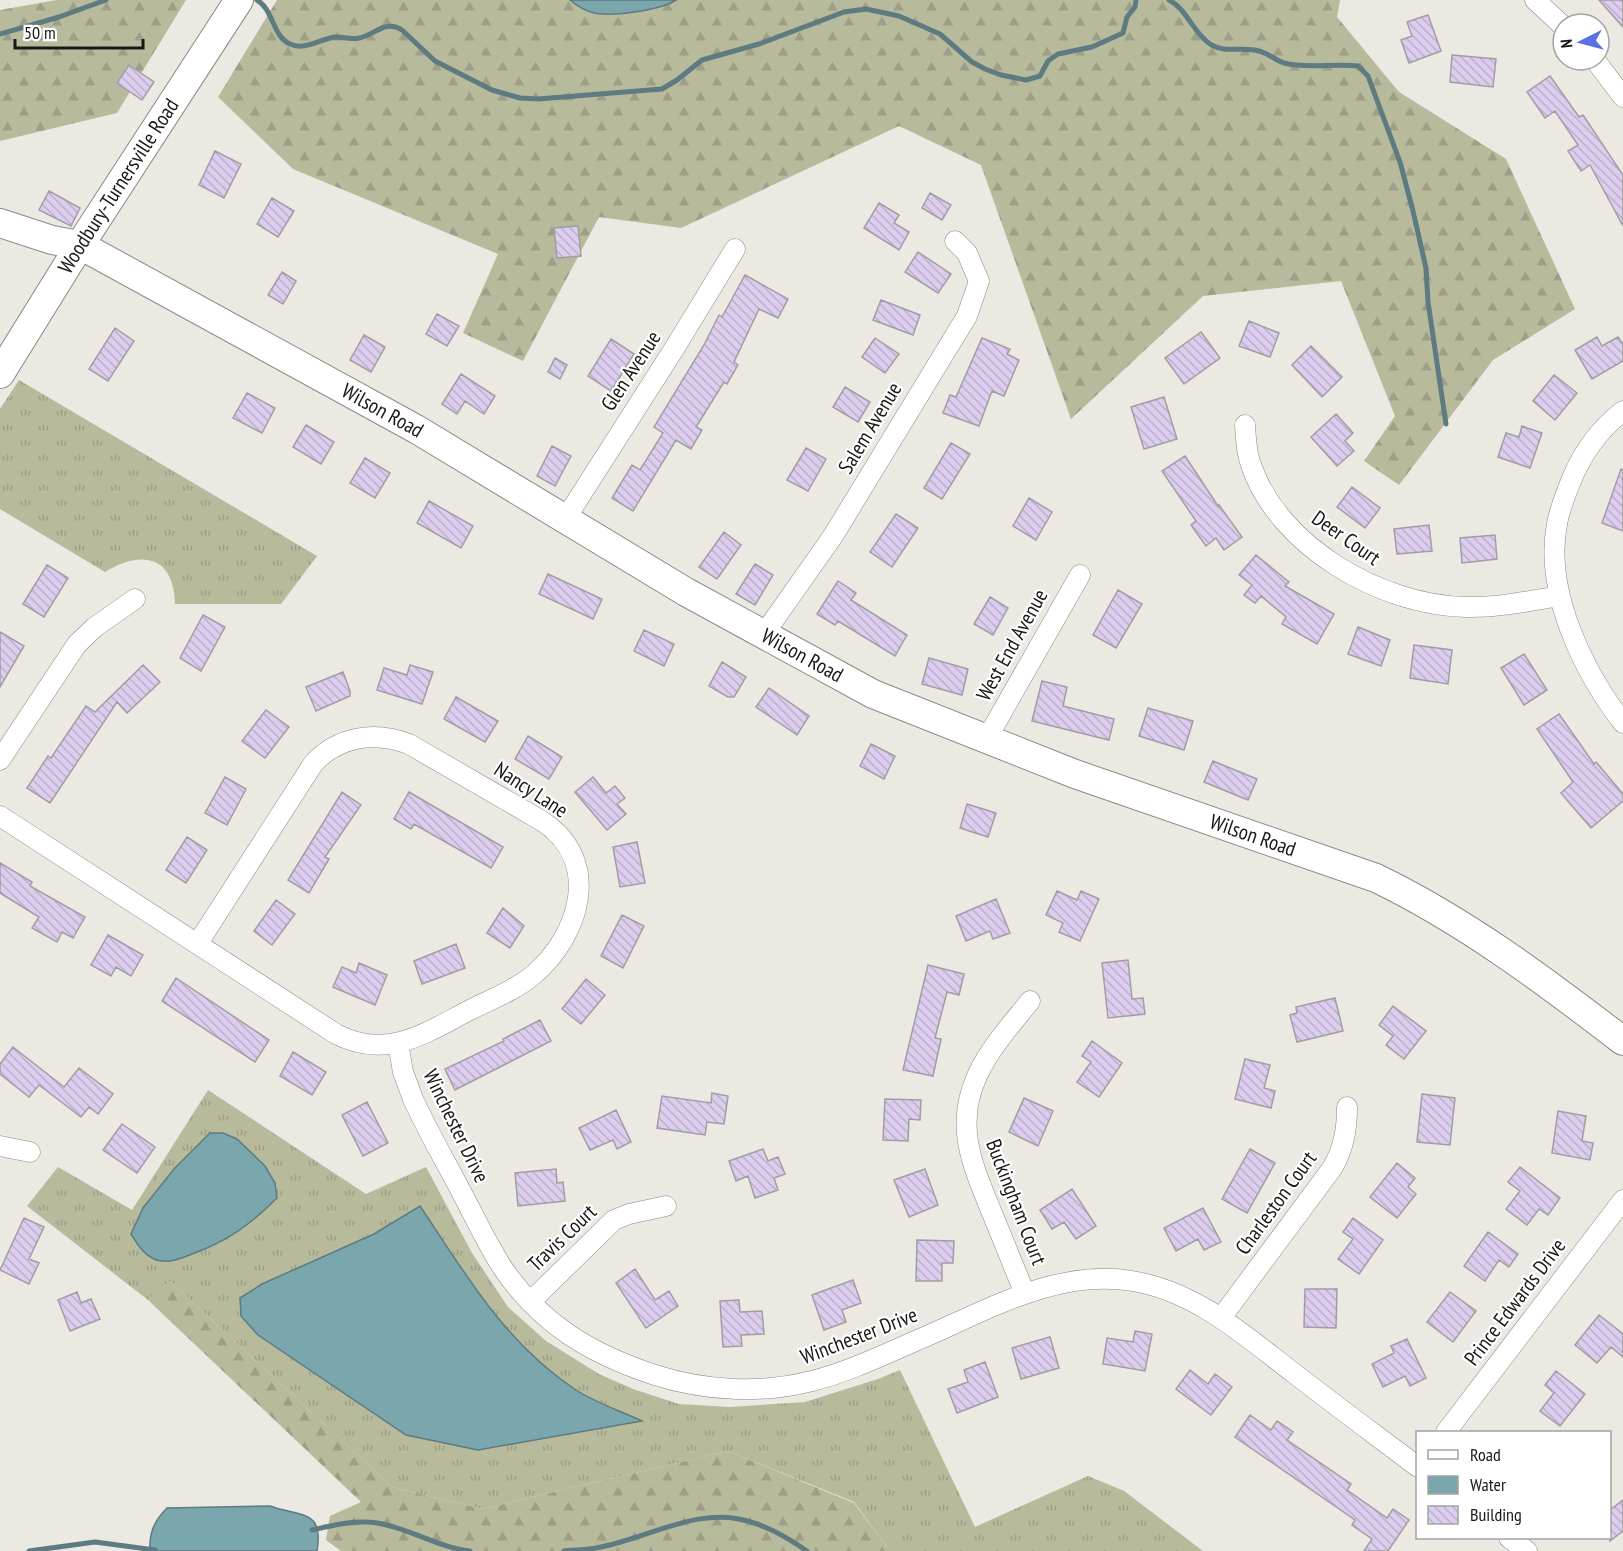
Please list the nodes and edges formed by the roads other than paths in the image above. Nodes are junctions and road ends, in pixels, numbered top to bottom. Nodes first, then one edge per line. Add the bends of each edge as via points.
1 (1535, 0) edge
2 (238, 1) edge
3 (1551, 15) edge
4 (1604, 72) edge
5 (1623, 97) edge
6 (0, 223) edge
7 (955, 241) dead end
8 (80, 245) junction
9 (735, 249) dead end
10 (0, 374) edge
11 (1623, 411) edge
12 (1245, 425) dead end
13 (566, 518) junction
14 (1080, 574) dead end
15 (1560, 596) junction
16 (135, 599) dead end
17 (764, 634) junction
18 (1623, 723) edge
19 (987, 740) junction
20 (0, 760) edge
21 (0, 816) edge
22 (198, 943) junction
23 (1030, 1001) dead end
24 (1623, 1041) edge
25 (398, 1043) junction
26 (1347, 1107) dead end
27 (0, 1146) edge
28 (30, 1152) dead end
29 (1623, 1200) edge
30 (666, 1206) dead end
31 (1025, 1294) junction
32 (530, 1302) junction
33 (1221, 1318) junction
34 (1447, 1431) edge
35 (1416, 1465) edge
36 (1510, 1539) edge
37 (1527, 1551) edge

1 - 3 street
2 - 8 street, Woodbury-Turnersville Road
4 - 5 street
6 - 8 street, Wilson Road
7 - 17 street, Salem Avenue via 967,252 979,281 966,316 833,536
8 - 10 street, Woodbury-Turnersville Road
8 - 13 street, Wilson Road via 416,429
9 - 13 street, Glen Avenue
11 - 15 street via 1587,451 1567,491 1557,525
12 - 15 street, Deer Court via 1251,466 1275,511 1326,559 1348,574 1434,604 1489,606
13 - 17 street, Wilson Road via 686,592
14 - 19 street, West End Avenue
15 - 18 street via 1582,658
16 - 20 street via 77,644
17 - 19 street, Wilson Road via 873,694
19 - 24 street, Wilson Road via 1376,878 1422,900 1506,954
21 - 22 street, Nancy Lane
22 - 25 street, Nancy Lane via 345,1039 367,1045
22 - 25 street, Nancy Lane via 322,754 362,737 387,737 409,744 556,831 576,863 580,887 576,912 566,935 530,978 422,1035
23 - 31 street, Buckingham Court via 981,1068 970,1096 966,1123 975,1170
25 - 32 street, Winchester Drive via 403,1072 418,1111 492,1250
26 - 33 street, Charleston Court via 1345,1139 1333,1167
27 - 28 street
29 - 34 street, Prince Edwards Drive
30 - 32 street, Travis Court via 614,1220
31 - 32 street, Winchester Drive via 833,1375 787,1386 747,1389 687,1383 605,1356 563,1332
31 - 33 street, Winchester Drive via 1074,1281 1124,1280 1168,1290
33 - 35 street, Winchester Drive
36 - 37 street

